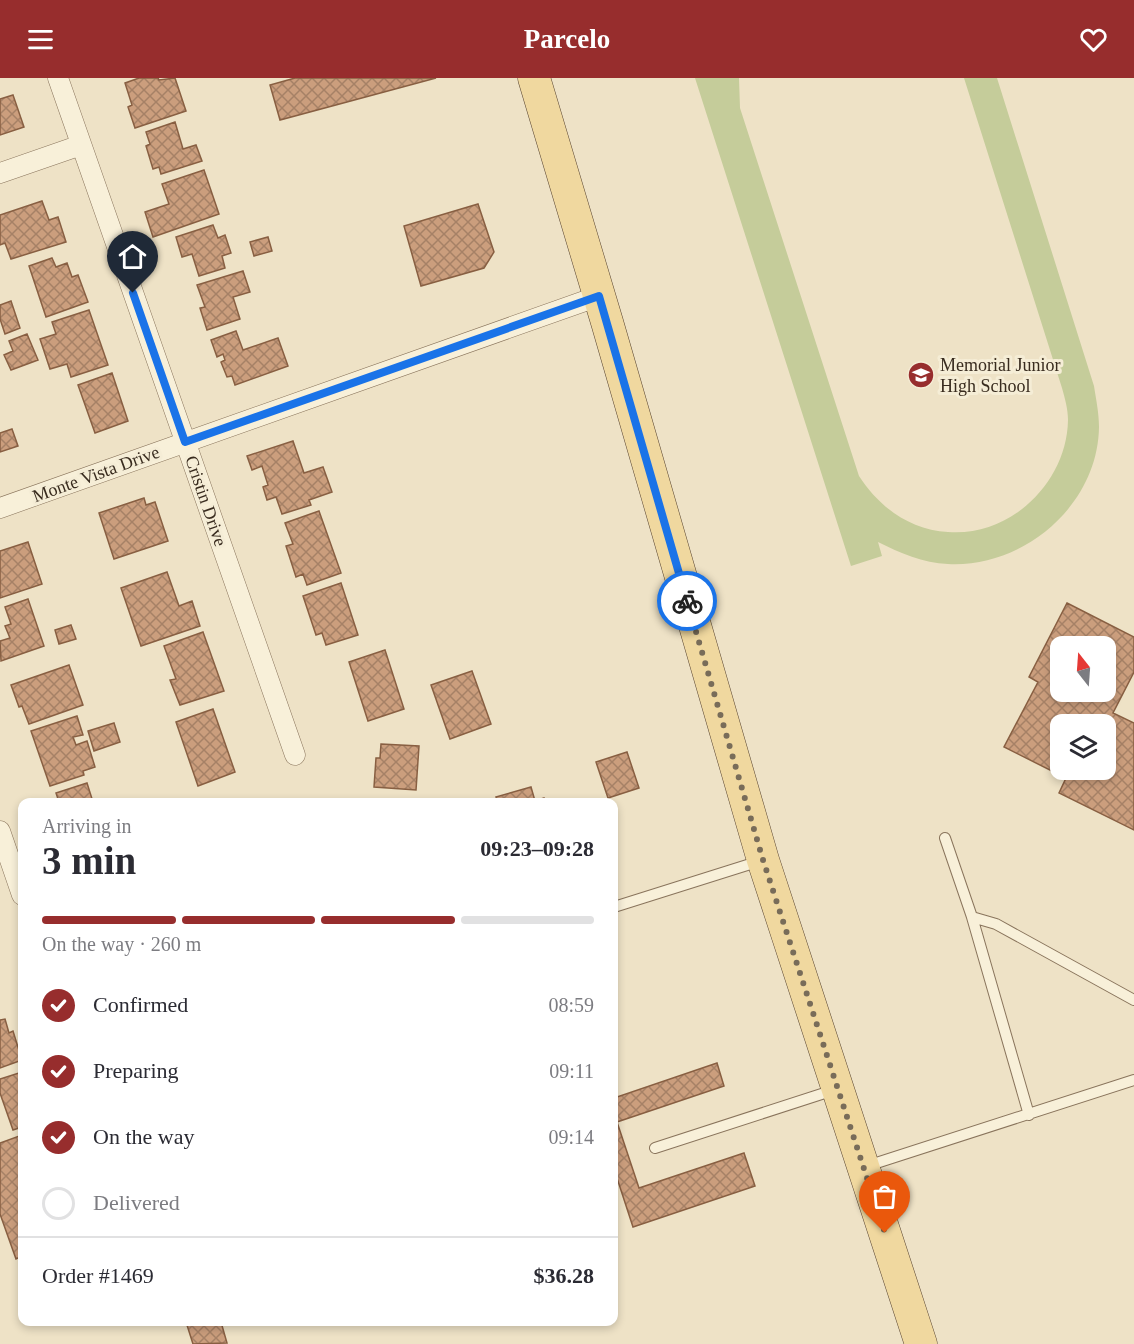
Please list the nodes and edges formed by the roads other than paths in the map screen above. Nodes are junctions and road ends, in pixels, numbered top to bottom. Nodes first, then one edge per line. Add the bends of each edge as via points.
1 (58, 78) edge
2 (534, 78) edge
3 (81, 145) junction
4 (0, 173) edge
5 (599, 296) junction
6 (185, 442) junction
7 (0, 508) edge
8 (295, 755) dead end
9 (1, 834) edge
10 (945, 838) dead end
11 (763, 860) junction
12 (18, 883) edge
13 (618, 906) edge
14 (972, 917) junction
15 (1134, 1000) edge
16 (1134, 1080) edge
17 (838, 1089) junction
18 (1029, 1115) junction
19 (655, 1148) dead end
20 (864, 1167) junction
21 (921, 1344) edge

1 - 3 street, Cristin Drive
2 - 5 main road
3 - 4 street
3 - 6 street, Cristin Drive
5 - 6 street, Monte Vista Drive
5 - 11 main road
6 - 7 street, Monte Vista Drive
6 - 8 street, Cristin Drive
9 - 12 street
10 - 14 lane
11 - 13 lane
11 - 17 main road
14 - 15 lane via 996,924
14 - 18 lane
16 - 18 lane
17 - 19 lane
17 - 20 main road
18 - 20 lane
20 - 21 main road

